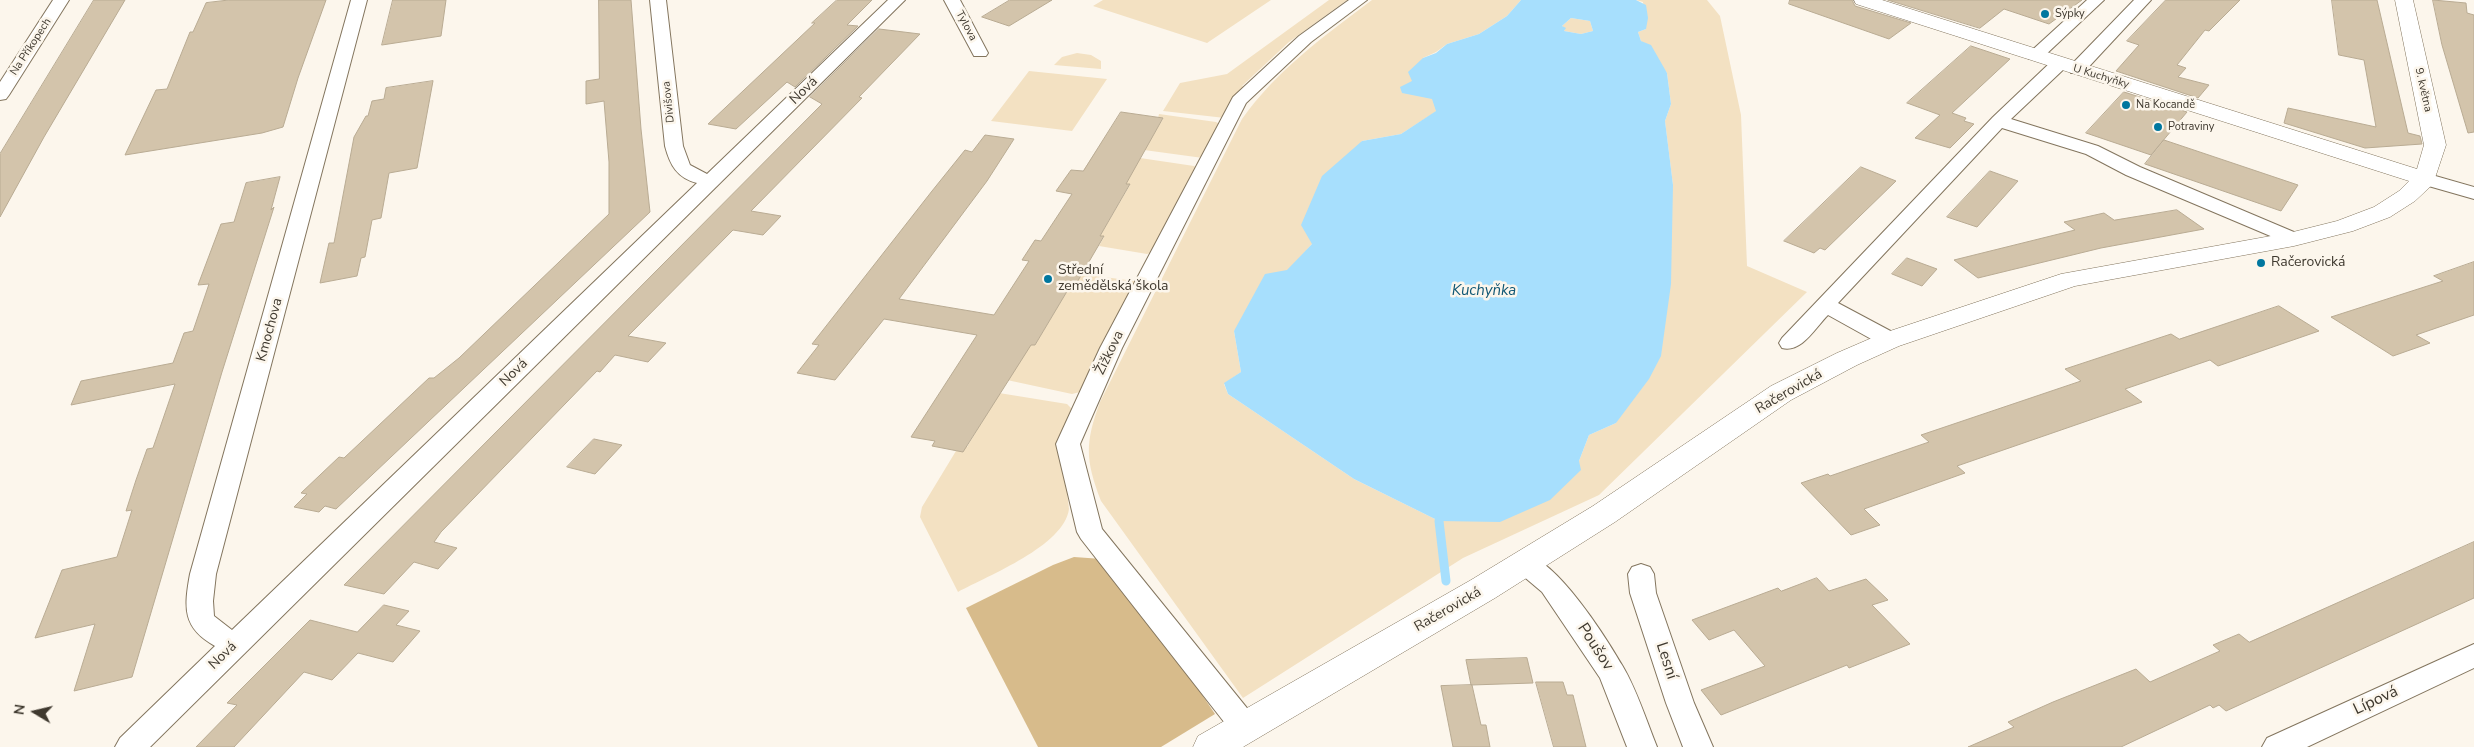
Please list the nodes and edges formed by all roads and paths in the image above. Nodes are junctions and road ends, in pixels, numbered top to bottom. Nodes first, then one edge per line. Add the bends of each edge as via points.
1 (61, 0) edge
2 (359, 0) edge
3 (658, 0) edge
4 (897, 0) edge
5 (952, 0) edge
6 (1359, 0) edge
7 (1863, 0) edge
8 (2096, 0) edge
9 (2143, 0) edge
10 (2404, 0) edge
11 (980, 52) dead end
12 (2035, 56) junction
13 (2068, 67) junction
14 (0, 95) edge
15 (1999, 121) junction
16 (2425, 179) junction
17 (712, 181) junction
18 (2474, 193) edge
19 (2294, 239) junction
20 (1825, 305) junction
21 (1890, 340) junction
22 (1790, 343) dead end
23 (1525, 563) junction
24 (1641, 574) dead end
25 (235, 644) junction
26 (2474, 654) edge
27 (1245, 727) junction
28 (130, 747) edge
29 (1211, 747) edge
30 (1642, 747) edge
31 (1698, 747) edge
32 (2277, 747) edge

1 - 14 street, Na Příkopech
2 - 25 street, Kmochova via 204,574 198,609 204,624
3 - 17 street, Divišova via 672,131 679,165 686,174
4 - 17 street, Nová
5 - 11 street, Tylova
6 - 27 street, Žižkova via 1304,40 1239,101 1112,348 1068,444 1090,532
7 - 12 main road, U Kuchyňky
8 - 12 street
9 - 13 street
10 - 16 main road, 9. května via 2435,145
12 - 13 main road, U Kuchyňky
13 - 15 street
13 - 16 main road, U Kuchyňky
15 - 19 street via 2092,150
15 - 20 street
16 - 18 street
16 - 19 main road, Račerovická via 2407,196 2382,212 2345,226
17 - 25 street, Nová
19 - 21 main road, Račerovická via 2070,279
20 - 21 street
20 - 22 street
21 - 23 main road, Račerovická via 1781,394 1604,514
23 - 27 main road, Račerovická
23 - 30 street, Poušov via 1551,585 1612,673
24 - 31 street, Lesní via 1646,602
25 - 28 street, Nová
26 - 32 street, Lípová
27 - 29 main road, Račerovická

